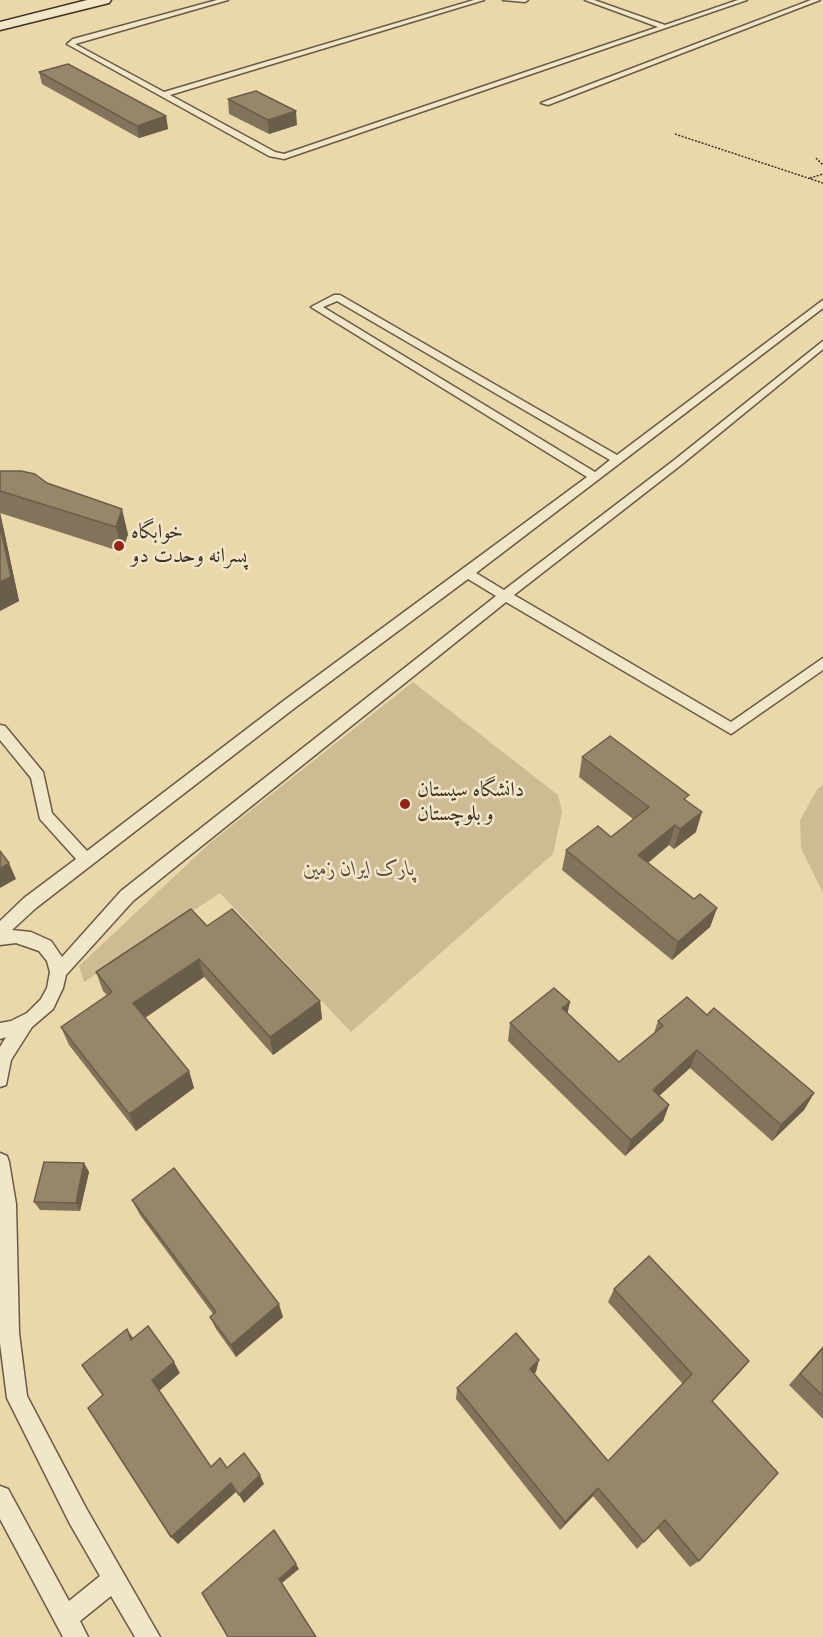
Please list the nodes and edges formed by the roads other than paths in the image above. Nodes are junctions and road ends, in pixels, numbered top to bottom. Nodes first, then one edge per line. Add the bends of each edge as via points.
1 (59, 0) edge
2 (104, 0) edge
3 (225, 0) edge
4 (457, 0) edge
5 (481, 0) edge
6 (506, 0) edge
7 (525, 0) edge
8 (588, 0) edge
9 (744, 0) edge
10 (817, 0) edge
11 (0, 15) edge
12 (0, 26) edge
13 (664, 27) junction
14 (153, 90) junction
15 (162, 95) junction
16 (545, 103) dead end
17 (823, 303) edge
18 (823, 344) edge
19 (495, 389) junction
20 (471, 402) junction
21 (617, 460) junction
22 (595, 477) junction
23 (467, 573) junction
24 (506, 595) junction
25 (823, 663) edge
26 (0, 730) edge
27 (86, 860) junction
28 (0, 931) edge
29 (0, 938) edge
30 (58, 972) junction
31 (26, 1022) junction
32 (0, 1031) edge
33 (0, 1079) edge
34 (0, 1162) edge
35 (0, 1497) edge
36 (114, 1579) junction
37 (71, 1628) edge
38 (148, 1637) edge

1 - 11 main road
2 - 12 main road
3 - 14 lane via 70,44
4 - 14 lane
5 - 15 lane
6 - 7 lane
8 - 13 lane
9 - 13 lane
10 - 16 lane
13 - 15 lane via 284,157
14 - 15 lane
17 - 21 lane
18 - 24 lane
19 - 20 lane
19 - 20 lane via 337,297 316,307
19 - 21 lane
20 - 22 lane
21 - 22 lane
22 - 23 lane
23 - 24 lane
23 - 27 lane
24 - 25 lane via 731,729
24 - 30 lane via 127,896
26 - 27 lane via 38,776 45,815
27 - 28 lane
29 - 30 lane via 24,938 45,946
30 - 31 lane via 56,988 47,1004
31 - 32 lane
31 - 33 lane via 3,1058
34 - 36 lane via 7,1204 9,1333 17,1398
35 - 37 lane
36 - 37 lane
36 - 38 lane

